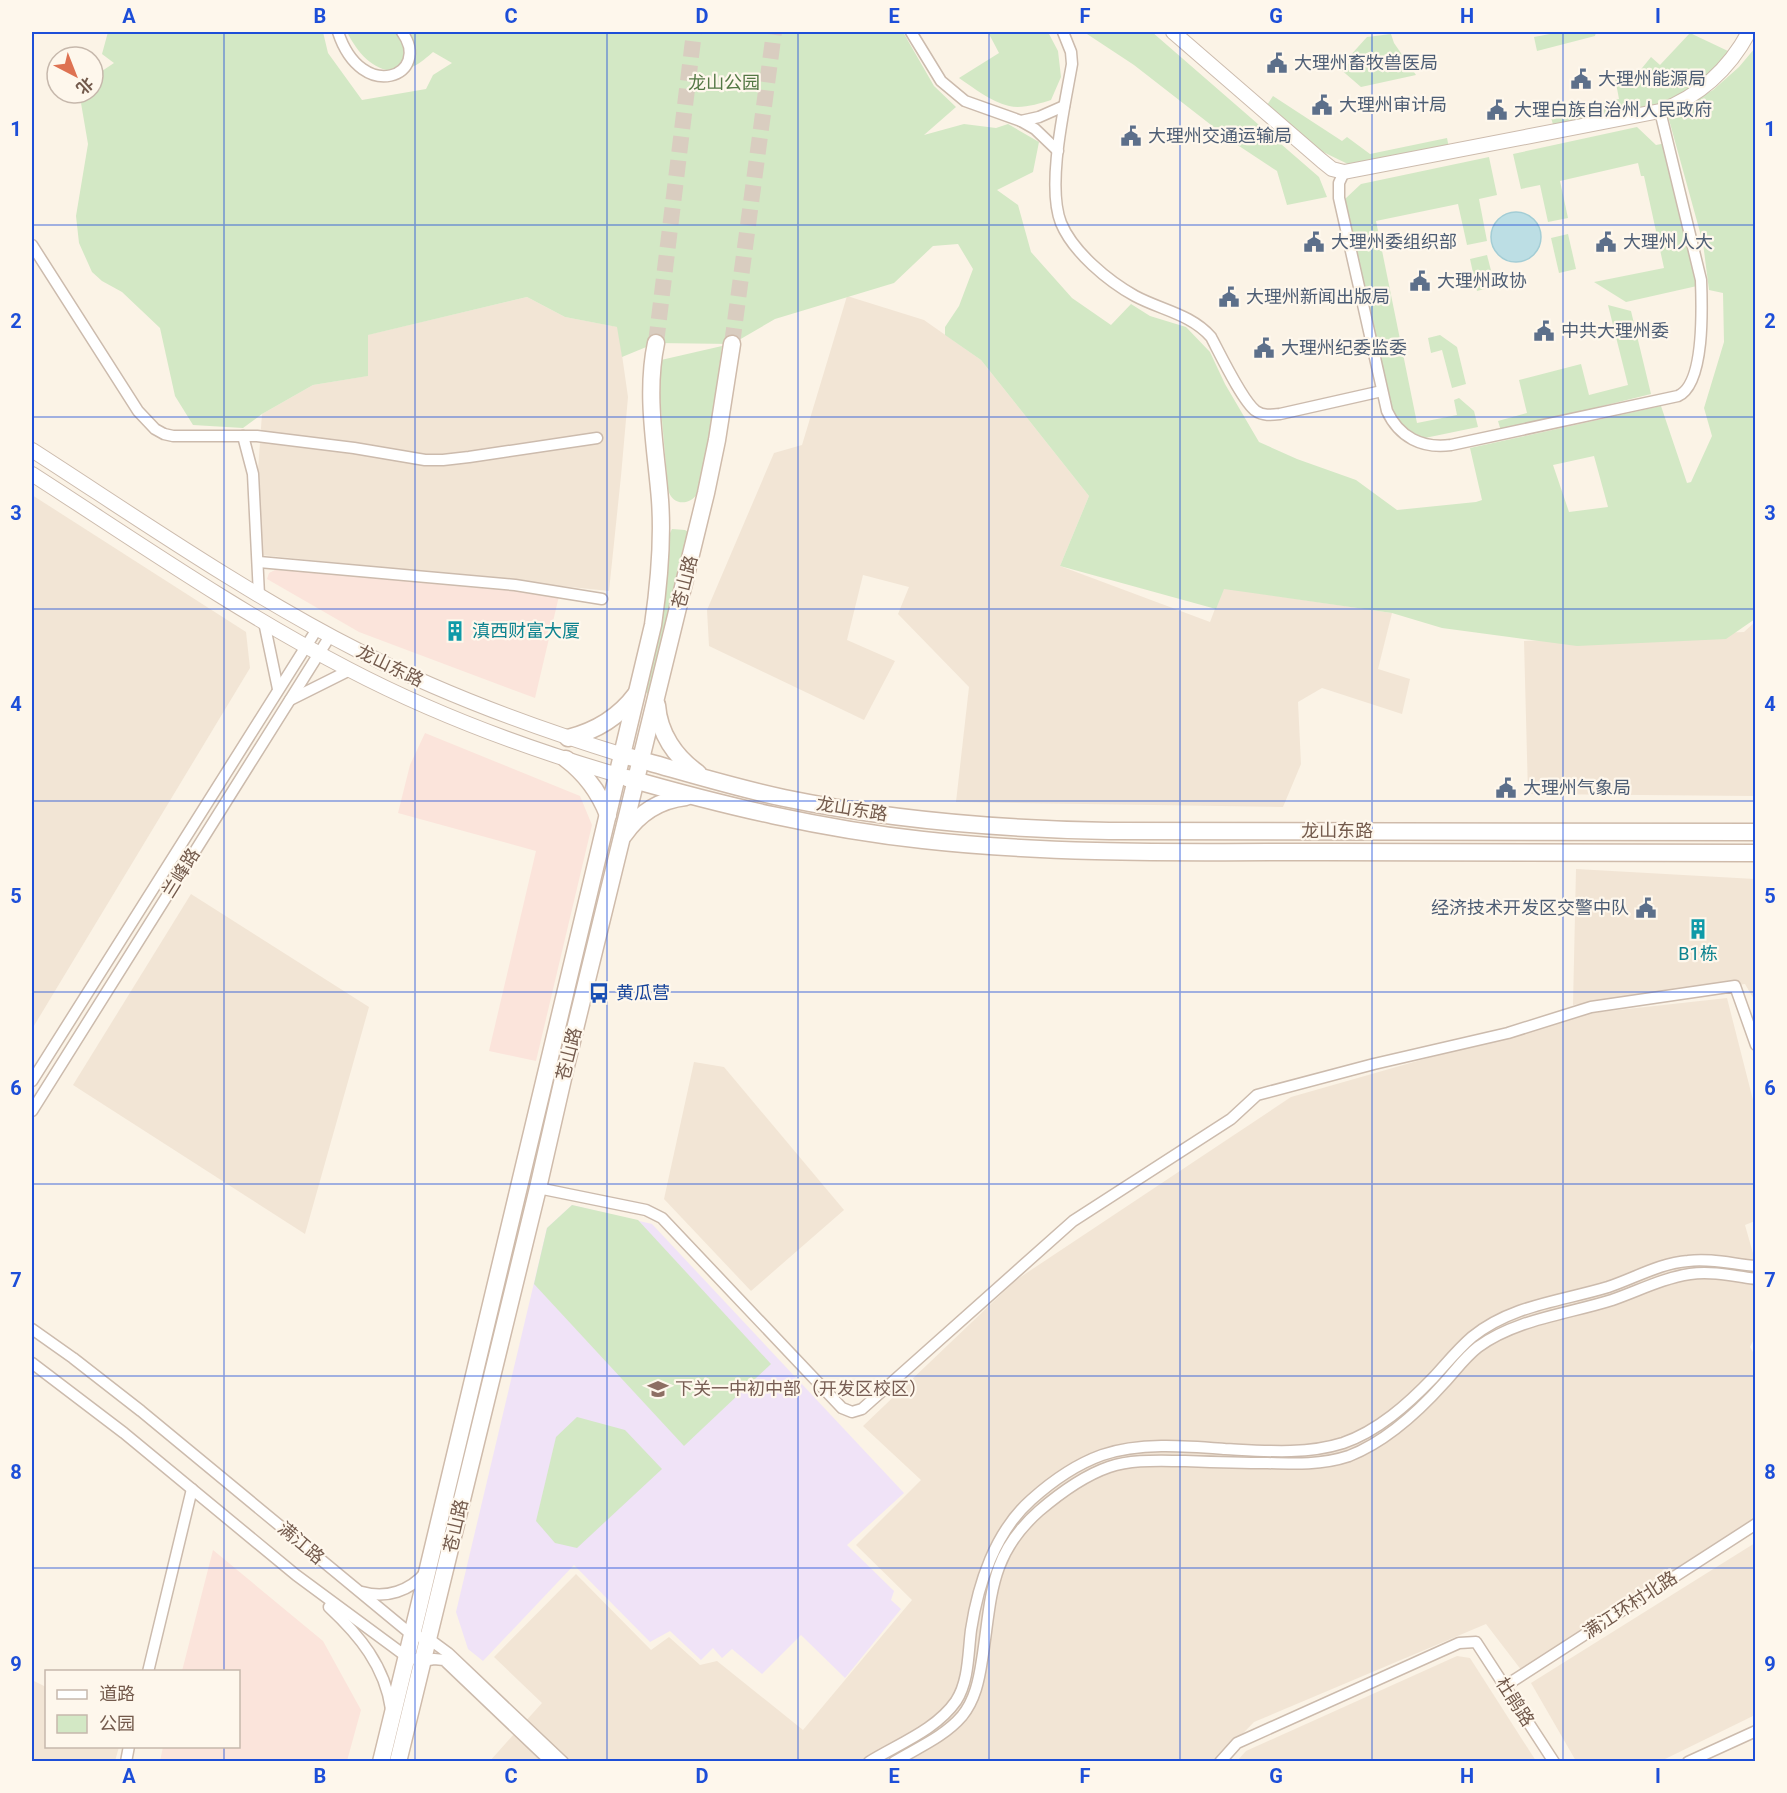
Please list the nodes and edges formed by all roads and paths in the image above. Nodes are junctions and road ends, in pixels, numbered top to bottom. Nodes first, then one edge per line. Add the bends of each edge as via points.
1 (338, 32) edge
2 (402, 32) edge
3 (911, 32) edge
4 (1063, 32) edge
5 (1173, 32) edge
6 (1749, 32) edge
7 (1064, 106) junction
8 (1660, 111) junction
9 (1021, 121) junction
10 (1058, 151) junction
11 (1344, 172) junction
12 (32, 245) edge
13 (656, 343) tunnel mouth
14 (732, 344) tunnel mouth
15 (1382, 391) junction
16 (243, 436) junction
17 (597, 438) dead end
18 (32, 450) edge
19 (32, 474) edge
20 (259, 562) junction
21 (259, 595) junction
22 (602, 599) dead end
23 (264, 622) junction
24 (317, 628) junction
25 (330, 636) junction
26 (305, 646) junction
27 (319, 654) junction
28 (350, 670) junction
29 (278, 689) junction
30 (638, 691) junction
31 (656, 699) junction
32 (290, 700) junction
33 (568, 738) junction
34 (623, 755) junction
35 (566, 759) junction
36 (641, 760) junction
37 (618, 775) junction
38 (706, 778) junction
39 (636, 780) junction
40 (694, 796) junction
41 (608, 815) junction
42 (1755, 832) edge
43 (620, 844) junction
44 (1755, 853) edge
45 (1755, 1045) edge
46 (32, 1081) edge
47 (32, 1111) edge
48 (538, 1188) junction
49 (1755, 1266) edge
50 (1755, 1280) edge
51 (32, 1329) edge
52 (32, 1363) edge
53 (1105, 1454) junction
54 (1108, 1468) junction
55 (192, 1489) junction
56 (1755, 1524) edge
57 (428, 1569) junction
58 (296, 1575) junction
59 (359, 1591) junction
60 (420, 1637) junction
61 (970, 1640) junction
62 (984, 1642) junction
63 (415, 1659) junction
64 (148, 1670) edge
65 (1506, 1686) junction
66 (392, 1719) junction
67 (1755, 1731) edge
68 (381, 1761) edge
69 (398, 1761) edge
70 (551, 1761) edge
71 (563, 1761) edge
72 (868, 1761) edge
73 (894, 1761) edge
74 (1220, 1761) edge
75 (1554, 1761) edge
76 (1688, 1761) edge

1 - 2 street via 356,62 379,77 396,74 408,62 410,46
3 - 9 street via 934,72 956,95
4 - 7 street via 1072,64
5 - 11 street via 1322,161
6 - 8 street via 1714,79 1693,96
7 - 9 street
7 - 10 street
8 - 11 street
8 - 15 street via 1701,280 1698,354 1685,392 1441,447 1417,442 1401,432 1392,422
9 - 10 street
10 - 15 street via 1057,206 1061,223 1073,243 1126,291 1205,330 1257,412 1280,414
11 - 15 street via 1339,198
12 - 16 street via 151,426 178,437
13 - 30 main road, 苍山路 via 652,396 661,513 660,560 653,625
14 - 31 main road, 苍山路 via 706,493
16 - 17 street via 436,461
16 - 20 street via 253,474
18 - 21 street, 龙山东路
19 - 23 street, 龙山东路
20 - 21 street
20 - 22 street via 515,585
21 - 24 street, 龙山东路
23 - 26 street, 龙山东路
23 - 29 street
24 - 25 street, 龙山东路
24 - 26 street, 兰峰路
25 - 27 street, 兰峰路
25 - 33 street, 龙山东路 via 471,703
26 - 27 street, 龙山东路
26 - 29 street, 兰峰路
27 - 28 street, 龙山东路
27 - 32 street, 兰峰路
28 - 32 street
28 - 35 street, 龙山东路 via 463,723
29 - 46 street, 兰峰路
30 - 33 main road via 610,720
30 - 34 main road, 苍山路
31 - 36 main road, 苍山路
31 - 38 main road via 660,722 670,744 686,764
32 - 47 street, 兰峰路
33 - 34 street, 龙山东路
34 - 36 main road, 龙山东路
34 - 37 main road, 苍山路
35 - 37 street, 龙山东路
35 - 41 main road via 589,780
36 - 38 main road, 龙山东路
36 - 39 main road, 苍山路
37 - 39 main road, 龙山东路
37 - 41 main road, 苍山路
38 - 42 main road, 龙山东路 via 837,808 1024,828
39 - 40 main road, 龙山东路
39 - 43 main road, 苍山路
40 - 43 main road via 667,800 650,808 635,820
40 - 44 main road, 龙山东路 via 834,828 1023,849
41 - 57 main road, 苍山路
43 - 48 main road, 苍山路
45 - 48 street via 1735,986 1591,1007 1508,1033 1257,1095 1231,1119 1073,1221 862,1409 852,1412 842,1408 662,1218 646,1210
48 - 60 main road, 苍山路
49 - 53 street via 1682,1261 1509,1315 1471,1338 1390,1417 1343,1443 1286,1451 1157,1447
50 - 54 street via 1714,1274 1683,1275 1508,1331 1471,1353 1433,1395 1390,1433 1336,1460 1301,1464 1152,1461
51 - 59 street, 满江路 via 134,1405
52 - 55 street, 满江路
53 - 54 street
53 - 61 street via 1053,1483 1013,1519 986,1574
54 - 62 street via 1060,1494 1014,1539 994,1581
55 - 58 street, 满江路
55 - 64 street
56 - 65 street, 满江环村北路
57 - 59 street via 414,1583 396,1592
57 - 60 main road, 苍山路
58 - 63 street, 满江路
58 - 66 street via 365,1646 385,1682
59 - 60 street, 满江路
60 - 63 main road, 苍山路
60 - 71 street, 满江路 via 448,1653
61 - 62 street
61 - 72 street via 964,1683 952,1706 927,1728
62 - 73 street via 977,1687 963,1714 943,1733
63 - 66 main road, 苍山路
63 - 69 main road, 苍山路
63 - 70 street, 满江路 via 444,1660
65 - 74 street, 杜鹃路 via 1476,1642 1459,1643 1237,1743
65 - 75 street, 杜鹃路
66 - 68 main road, 苍山路
67 - 76 street

